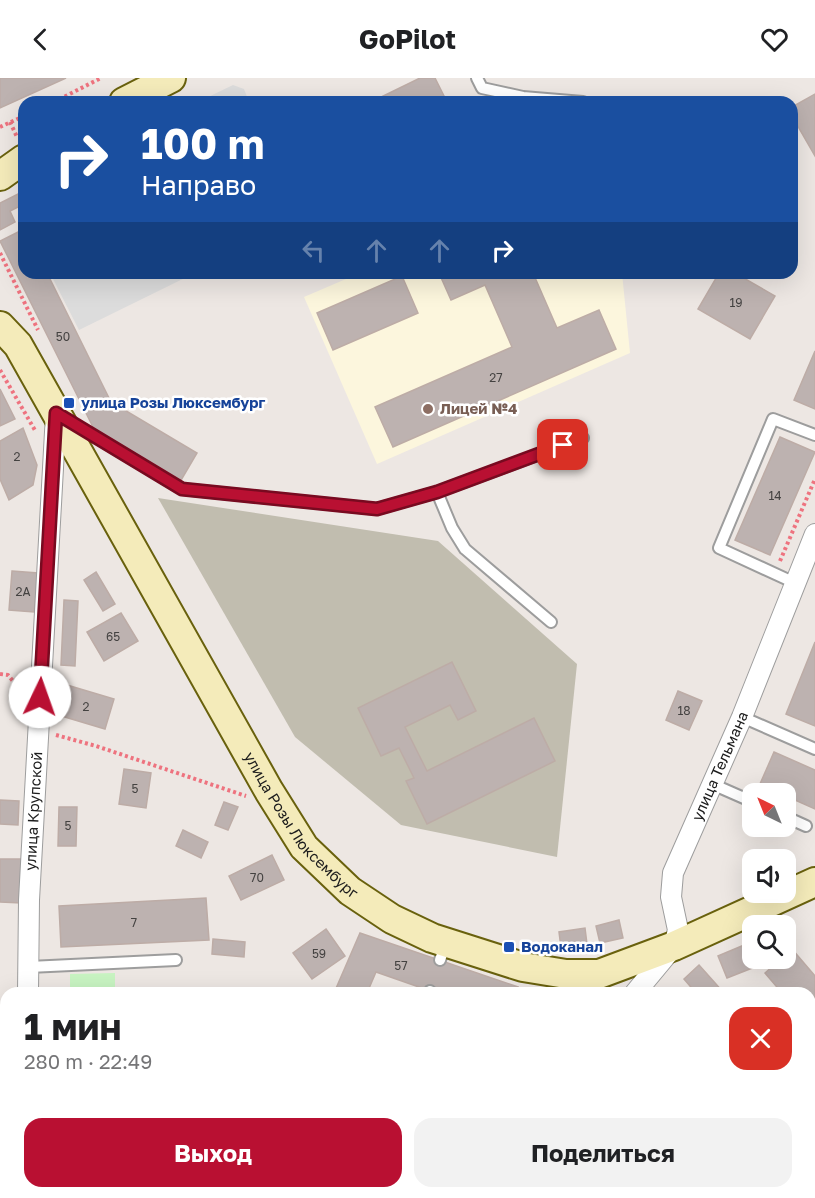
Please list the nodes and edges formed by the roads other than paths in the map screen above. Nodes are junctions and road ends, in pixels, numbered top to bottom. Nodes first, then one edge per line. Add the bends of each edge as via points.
1 (477, 78) edge
2 (157, 85) edge
3 (136, 96) edge
4 (518, 96) edge
5 (18, 155) edge
6 (0, 176) edge
7 (0, 326) edge
8 (56, 413) junction
9 (815, 435) edge
10 (584, 438) dead end
11 (437, 492) junction
12 (815, 534) edge
13 (795, 583) junction
14 (551, 622) dead end
15 (742, 717) junction
16 (815, 749) edge
17 (712, 784) junction
18 (742, 797) edge
19 (796, 822) edge
20 (806, 826) dead end
21 (815, 882) edge
22 (674, 946) junction
23 (176, 960) dead end
24 (28, 967) junction
25 (28, 987) edge
26 (640, 987) edge

1 - 4 lane via 482,88
2 - 3 street
5 - 6 street
7 - 8 street, улица Розы Люксембург via 18,345
8 - 11 lane via 182,489 377,509
8 - 22 street, улица Розы Люксембург via 269,791 304,847 350,891 443,951 524,967 566,974 599,974
8 - 24 street, улица Крупской
9 - 13 lane via 773,418 719,548
10 - 11 lane
11 - 14 lane via 465,549
12 - 13 street, улица Тельмана
13 - 15 street, улица Тельмана
15 - 16 lane
15 - 17 street, улица Тельмана
17 - 18 lane
17 - 22 street, улица Тельмана via 673,873 671,897 678,930
19 - 20 lane
21 - 22 street, улица Розы Люксембург
22 - 26 street
23 - 24 lane
24 - 25 street, улица Крупской

